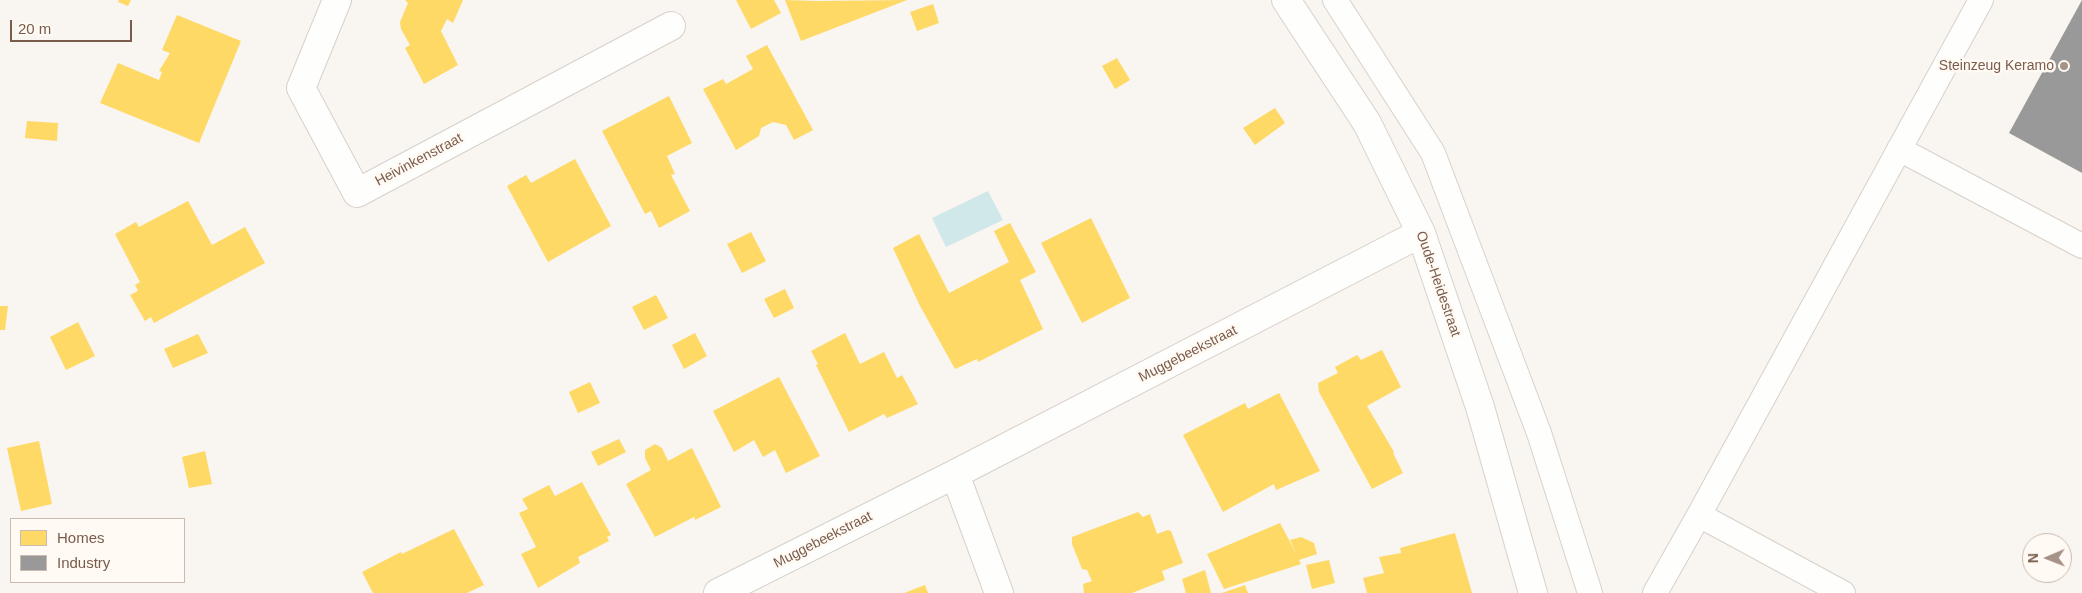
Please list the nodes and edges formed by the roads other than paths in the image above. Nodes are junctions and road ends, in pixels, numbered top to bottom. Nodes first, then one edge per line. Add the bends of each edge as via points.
1 (337, 0) edge
2 (1286, 0) edge
3 (1335, 0) edge
4 (1981, 0) edge
5 (671, 26) dead end
6 (1899, 149) junction
7 (1422, 233) junction
8 (2082, 246) edge
9 (955, 474) junction
10 (1699, 516) junction
11 (718, 593) edge
12 (999, 593) edge
13 (1534, 593) edge
14 (1590, 593) edge
15 (1655, 593) edge
16 (1843, 593) edge

1 - 5 street, Heivinkenstraat via 301,88 357,193
2 - 7 street, Oude-Heidestraat via 1367,123
3 - 14 lane via 1433,152 1539,433
4 - 6 lane
6 - 8 lane
6 - 10 lane
7 - 9 street, Muggebeekstraat
7 - 13 street, Oude-Heidestraat via 1480,407
9 - 11 street, Muggebeekstraat
9 - 12 street
10 - 15 lane
10 - 16 lane

